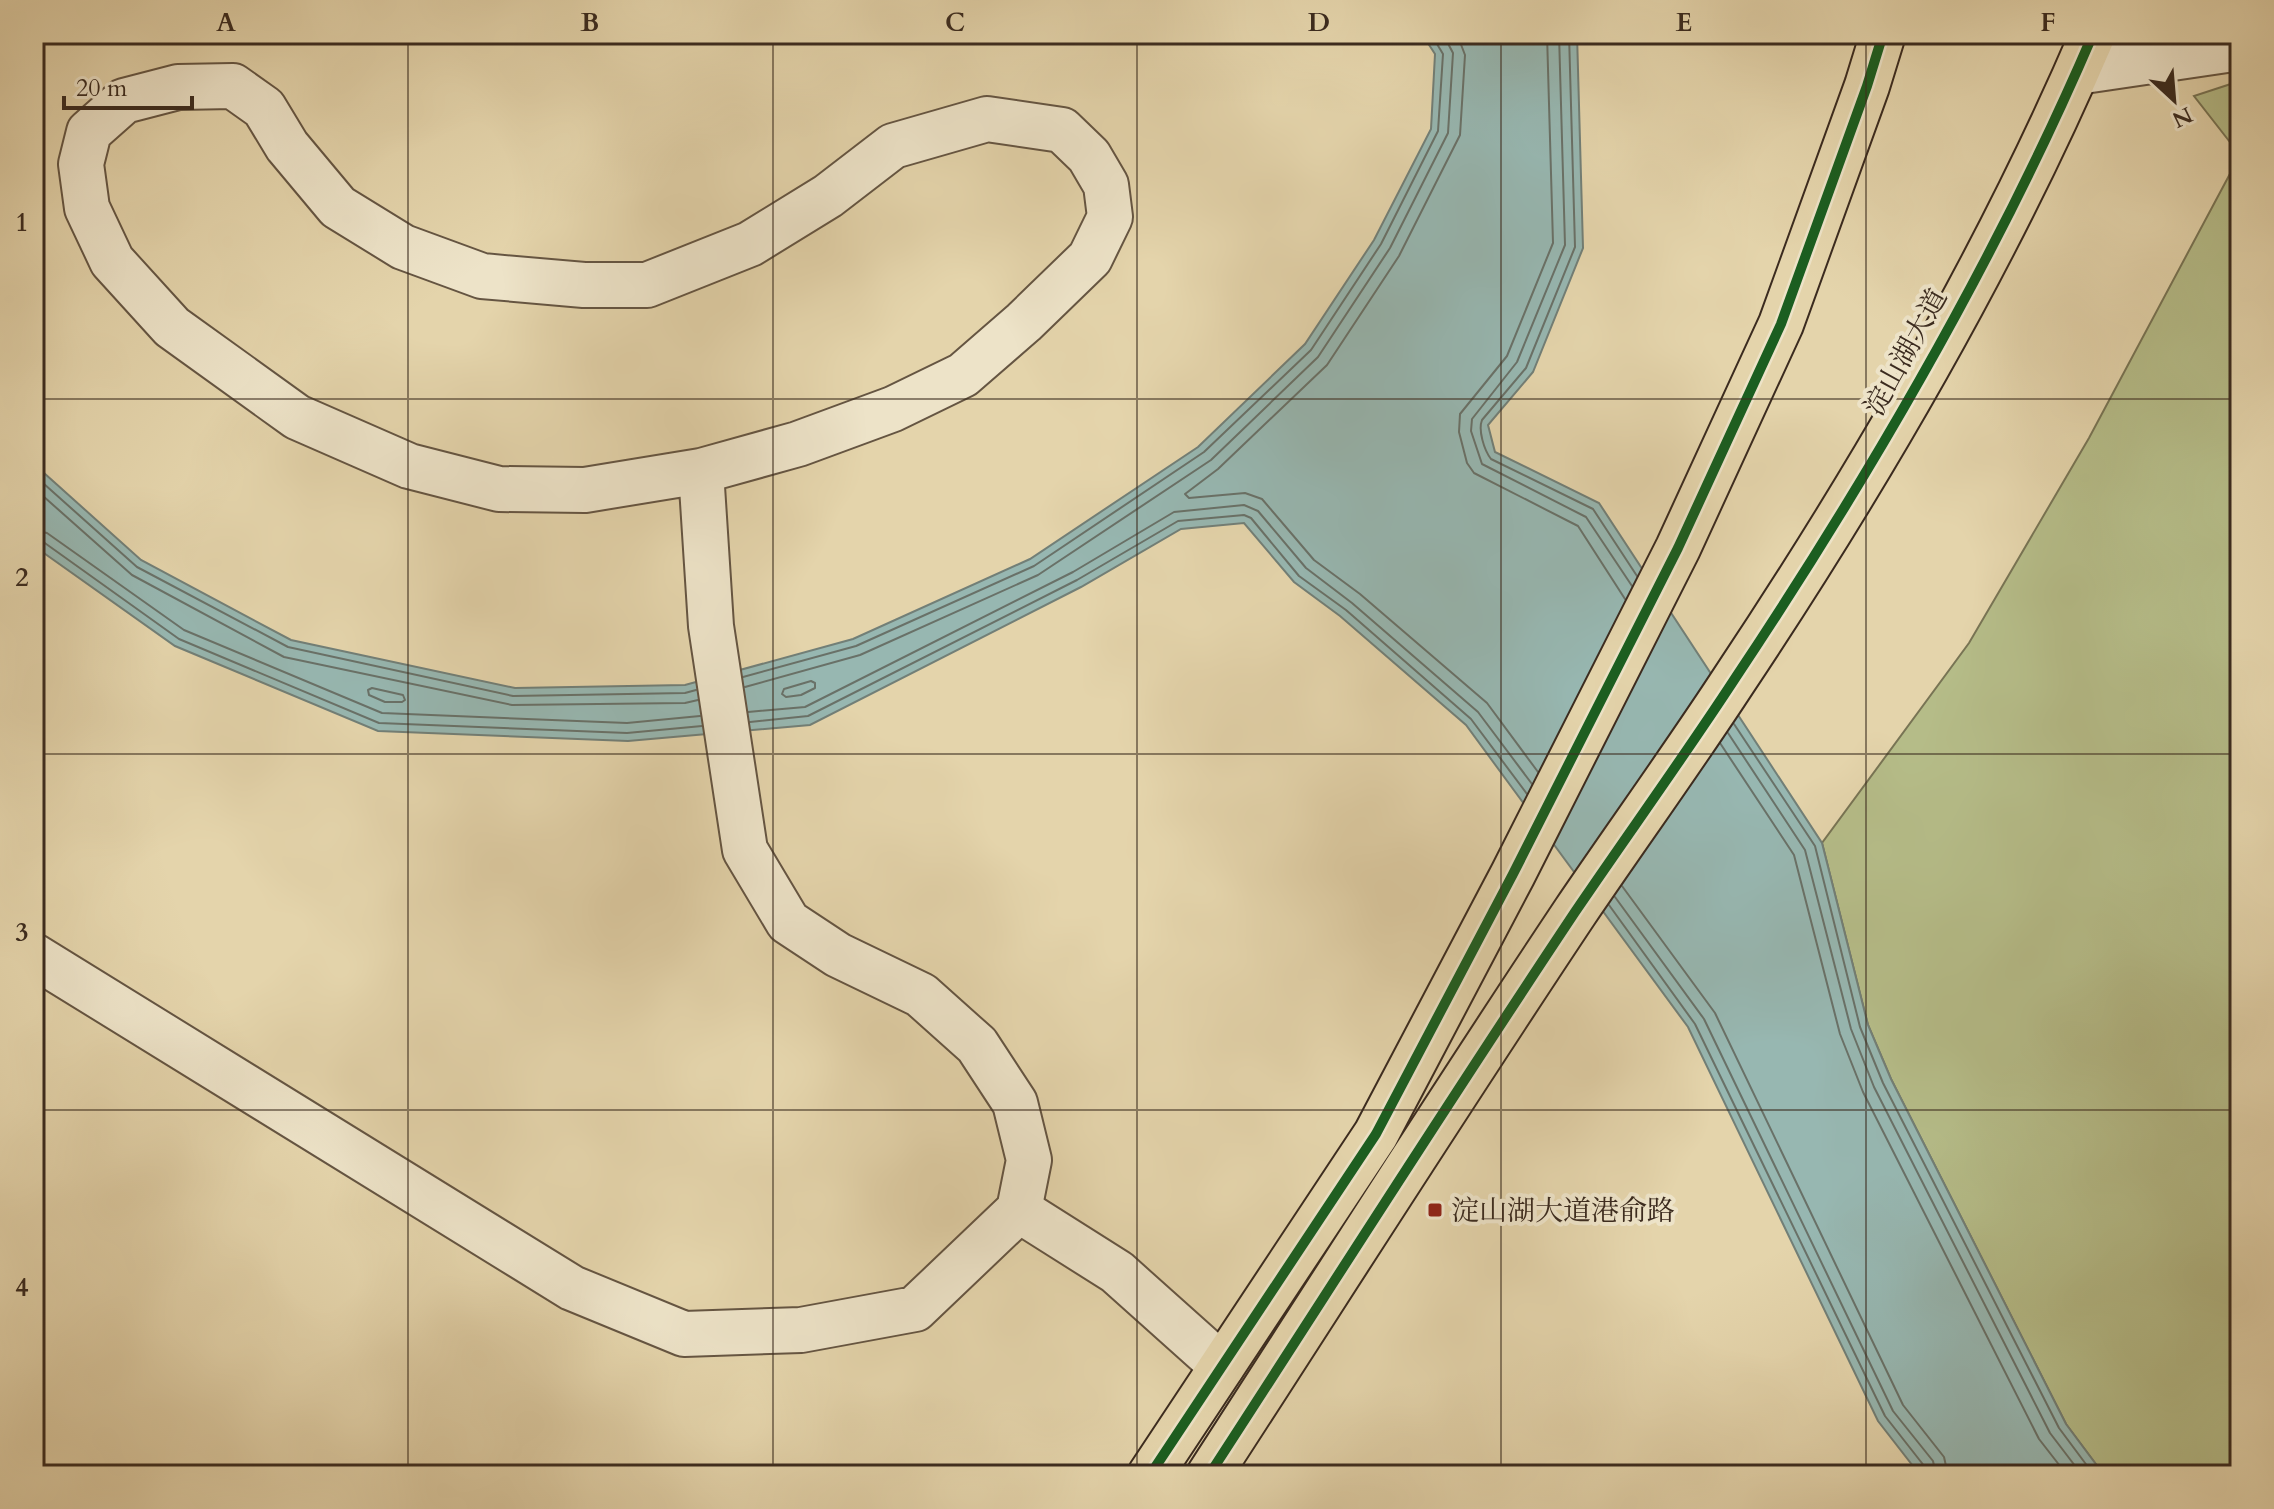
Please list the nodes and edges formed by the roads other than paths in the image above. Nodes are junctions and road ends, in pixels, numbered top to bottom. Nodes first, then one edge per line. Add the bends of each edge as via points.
1 (1883, 34) edge
2 (2240, 48) edge
3 (2085, 53) edge
4 (701, 471) junction
5 (34, 956) edge
6 (1019, 1210) junction
7 (1222, 1366) junction
8 (1150, 1475) edge
9 (1209, 1475) edge

1 - 7 main road via 1781,324 1678,548 1376,1134
2 - 3 street
3 - 9 main road, 淀山湖大道 via 2010,213 1809,563
4 - 4 street via 798,444 963,375 1090,258 1110,217 1106,185 1089,156 1062,130 987,119 893,146 828,196 750,244 647,285 584,285 482,276 403,247 338,207 287,146 264,108 233,86 178,87 124,101 89,132 81,164 87,208 112,261 172,327 297,417 409,466 499,489 585,490
4 - 6 street via 711,626 745,850 788,922 838,955 921,995 977,1045 1015,1103 1029,1160
5 - 6 street via 572,1288 684,1334 801,1330 915,1309
6 - 7 street via 1117,1272
7 - 8 main road

